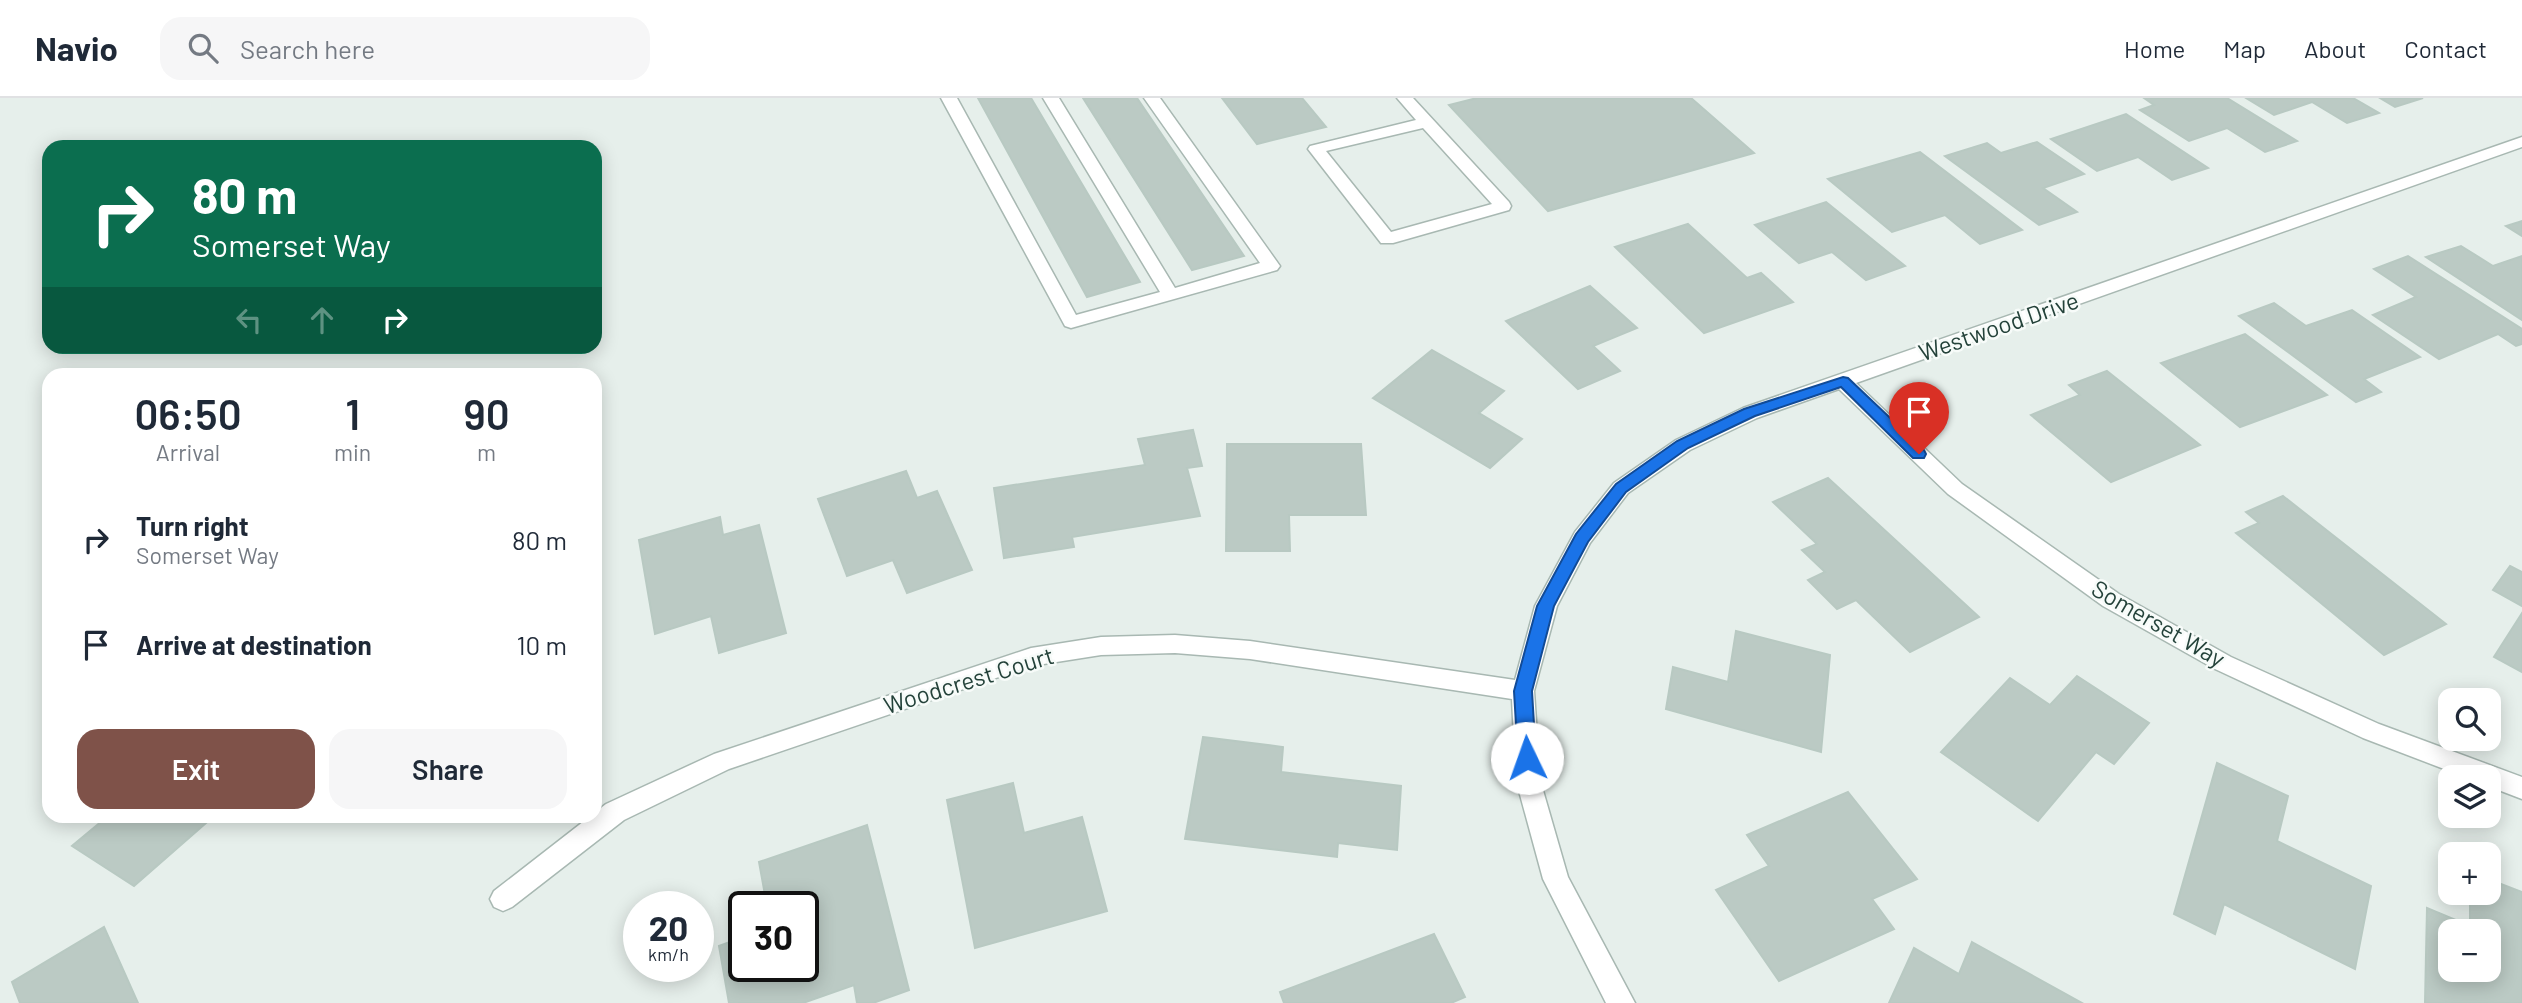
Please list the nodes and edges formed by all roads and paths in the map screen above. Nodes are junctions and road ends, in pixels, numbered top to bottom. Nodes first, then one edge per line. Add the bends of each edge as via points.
1 (949, 98) edge
2 (1051, 98) edge
3 (1152, 98) edge
4 (1405, 98) edge
5 (1427, 122) junction
6 (2522, 142) edge
7 (1171, 295) junction
8 (1843, 382) junction
9 (1523, 691) junction
10 (2522, 788) edge
11 (602, 822) edge
12 (601, 823) edge
13 (503, 899) dead end
14 (1622, 1003) edge

1 - 7 street via 1071,322
2 - 7 street
3 - 7 street via 1271,266
4 - 5 street
5 - 5 street via 1316,149 1387,239 1503,206
6 - 8 street, Westwood Drive
8 - 9 street, Westwood Drive via 1749,413 1683,445 1621,488 1582,538 1546,606
8 - 10 street, Somerset Way via 1955,489 2111,600 2272,686 2371,731
9 - 11 street, Woodcrest Court via 1250,650 1175,644 1101,646 1031,657 722,761
9 - 14 street, Westwood Drive via 1528,780 1556,879
12 - 13 street, Woodcrest Court

